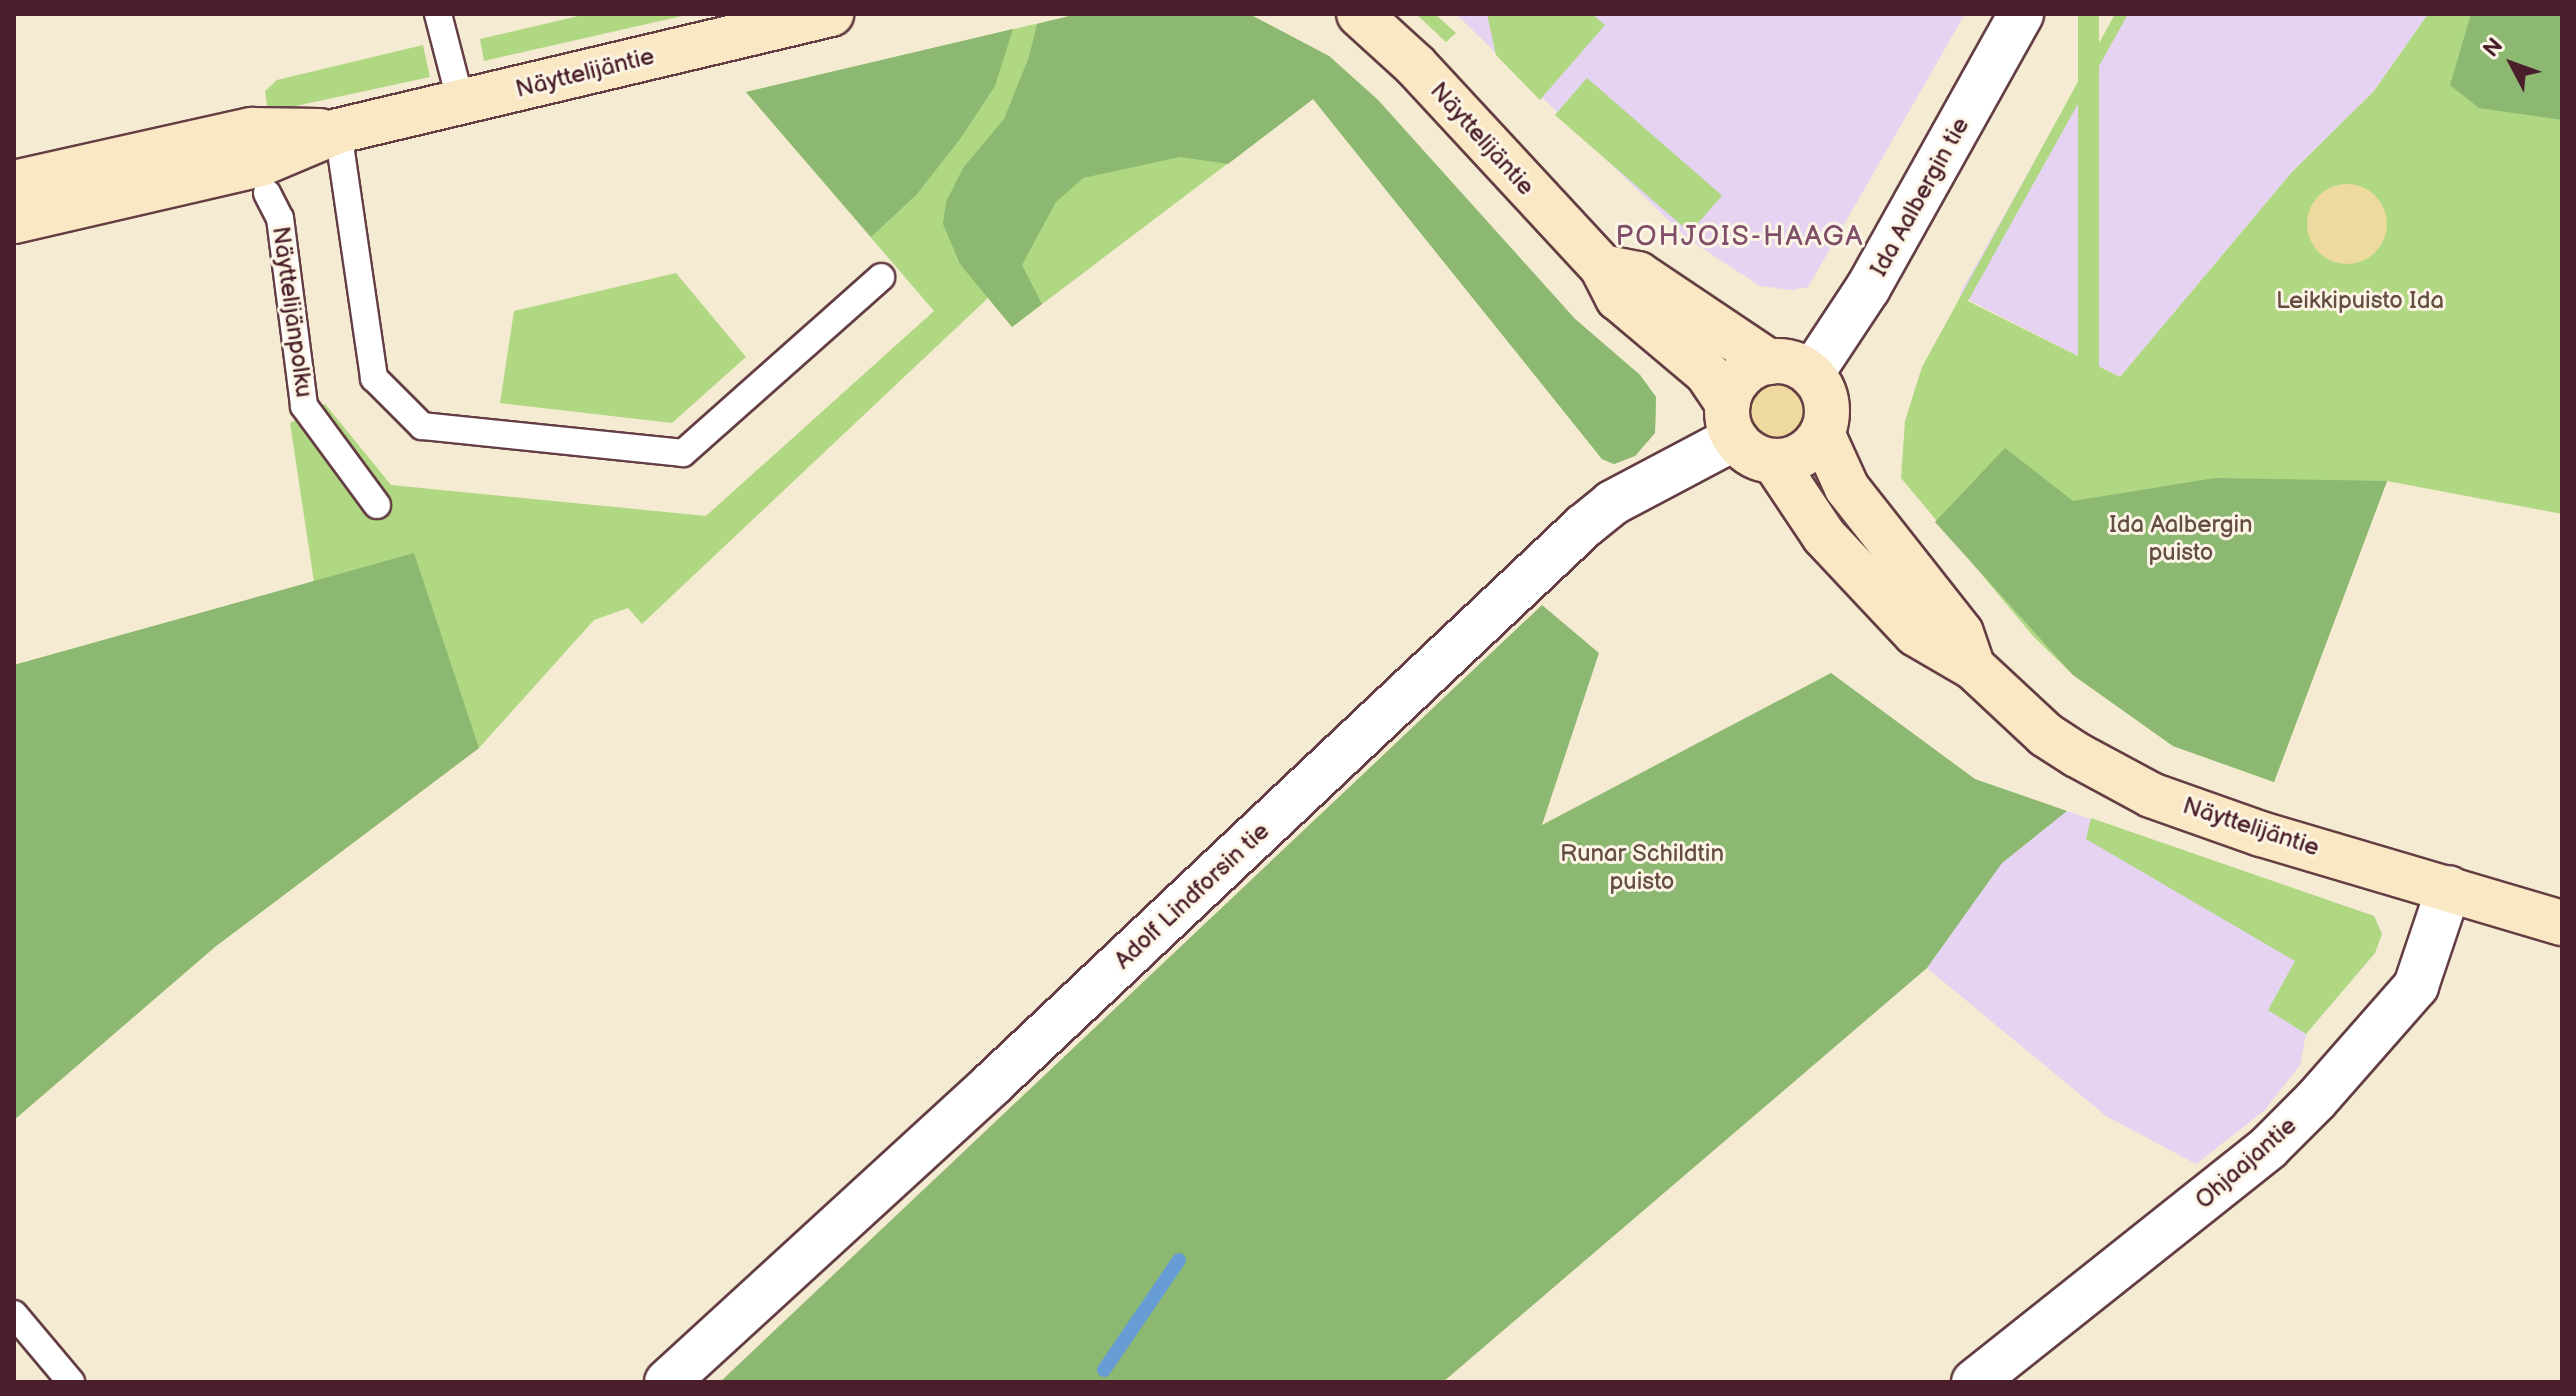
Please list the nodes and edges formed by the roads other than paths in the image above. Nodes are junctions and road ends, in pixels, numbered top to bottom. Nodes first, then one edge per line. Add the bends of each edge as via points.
1 (438, 14) edge
2 (831, 14) edge
3 (1359, 14) edge
4 (2021, 14) edge
5 (461, 103) junction
6 (338, 131) junction
7 (14, 183) edge
8 (267, 193) dead end
9 (14, 221) edge
10 (1602, 267) junction
11 (881, 277) dead end
12 (1769, 362) junction
13 (1811, 374) junction
14 (1732, 421) junction
15 (1822, 433) junction
16 (1774, 461) junction
17 (377, 505) dead end
18 (1973, 667) junction
19 (2449, 888) junction
20 (2562, 923) edge
21 (14, 1314) edge
22 (71, 1382) edge
23 (667, 1382) edge
24 (1974, 1382) edge

1 - 5 lane
2 - 5 main road, Näyttelijäntie
3 - 10 main road, Näyttelijäntie via 1415,65
4 - 13 street, Ida Aalbergin tie via 1862,300
5 - 6 main road, Näyttelijäntie
6 - 7 main road, Näyttelijäntie via 252,130
6 - 9 main road, Näyttelijäntie via 260,164
6 - 11 lane via 374,378 422,426 683,453
8 - 17 lane, Näyttelijänpolku via 280,218 304,406
10 - 12 main road via 1648,280
10 - 14 main road, Näyttelijäntie via 1618,298 1707,373
12 - 13 main road via 1790,363
12 - 14 main road via 1743,375
13 - 15 main road, Näyttelijäntie via 1827,406
14 - 16 main road, Näyttelijäntie via 1754,456
14 - 23 street, Adolf Lindforsin tie via 1584,526
15 - 16 main road via 1799,456
15 - 18 main road, Näyttelijäntie via 1847,488 1961,633
16 - 18 main road, Näyttelijäntie via 1855,573 1916,634
18 - 19 main road, Näyttelijäntie via 2060,745 2151,795 2261,834
19 - 20 main road, Näyttelijäntie
19 - 24 street, Ohjaajantie via 2416,986 2316,1100 2268,1148
21 - 22 lane

